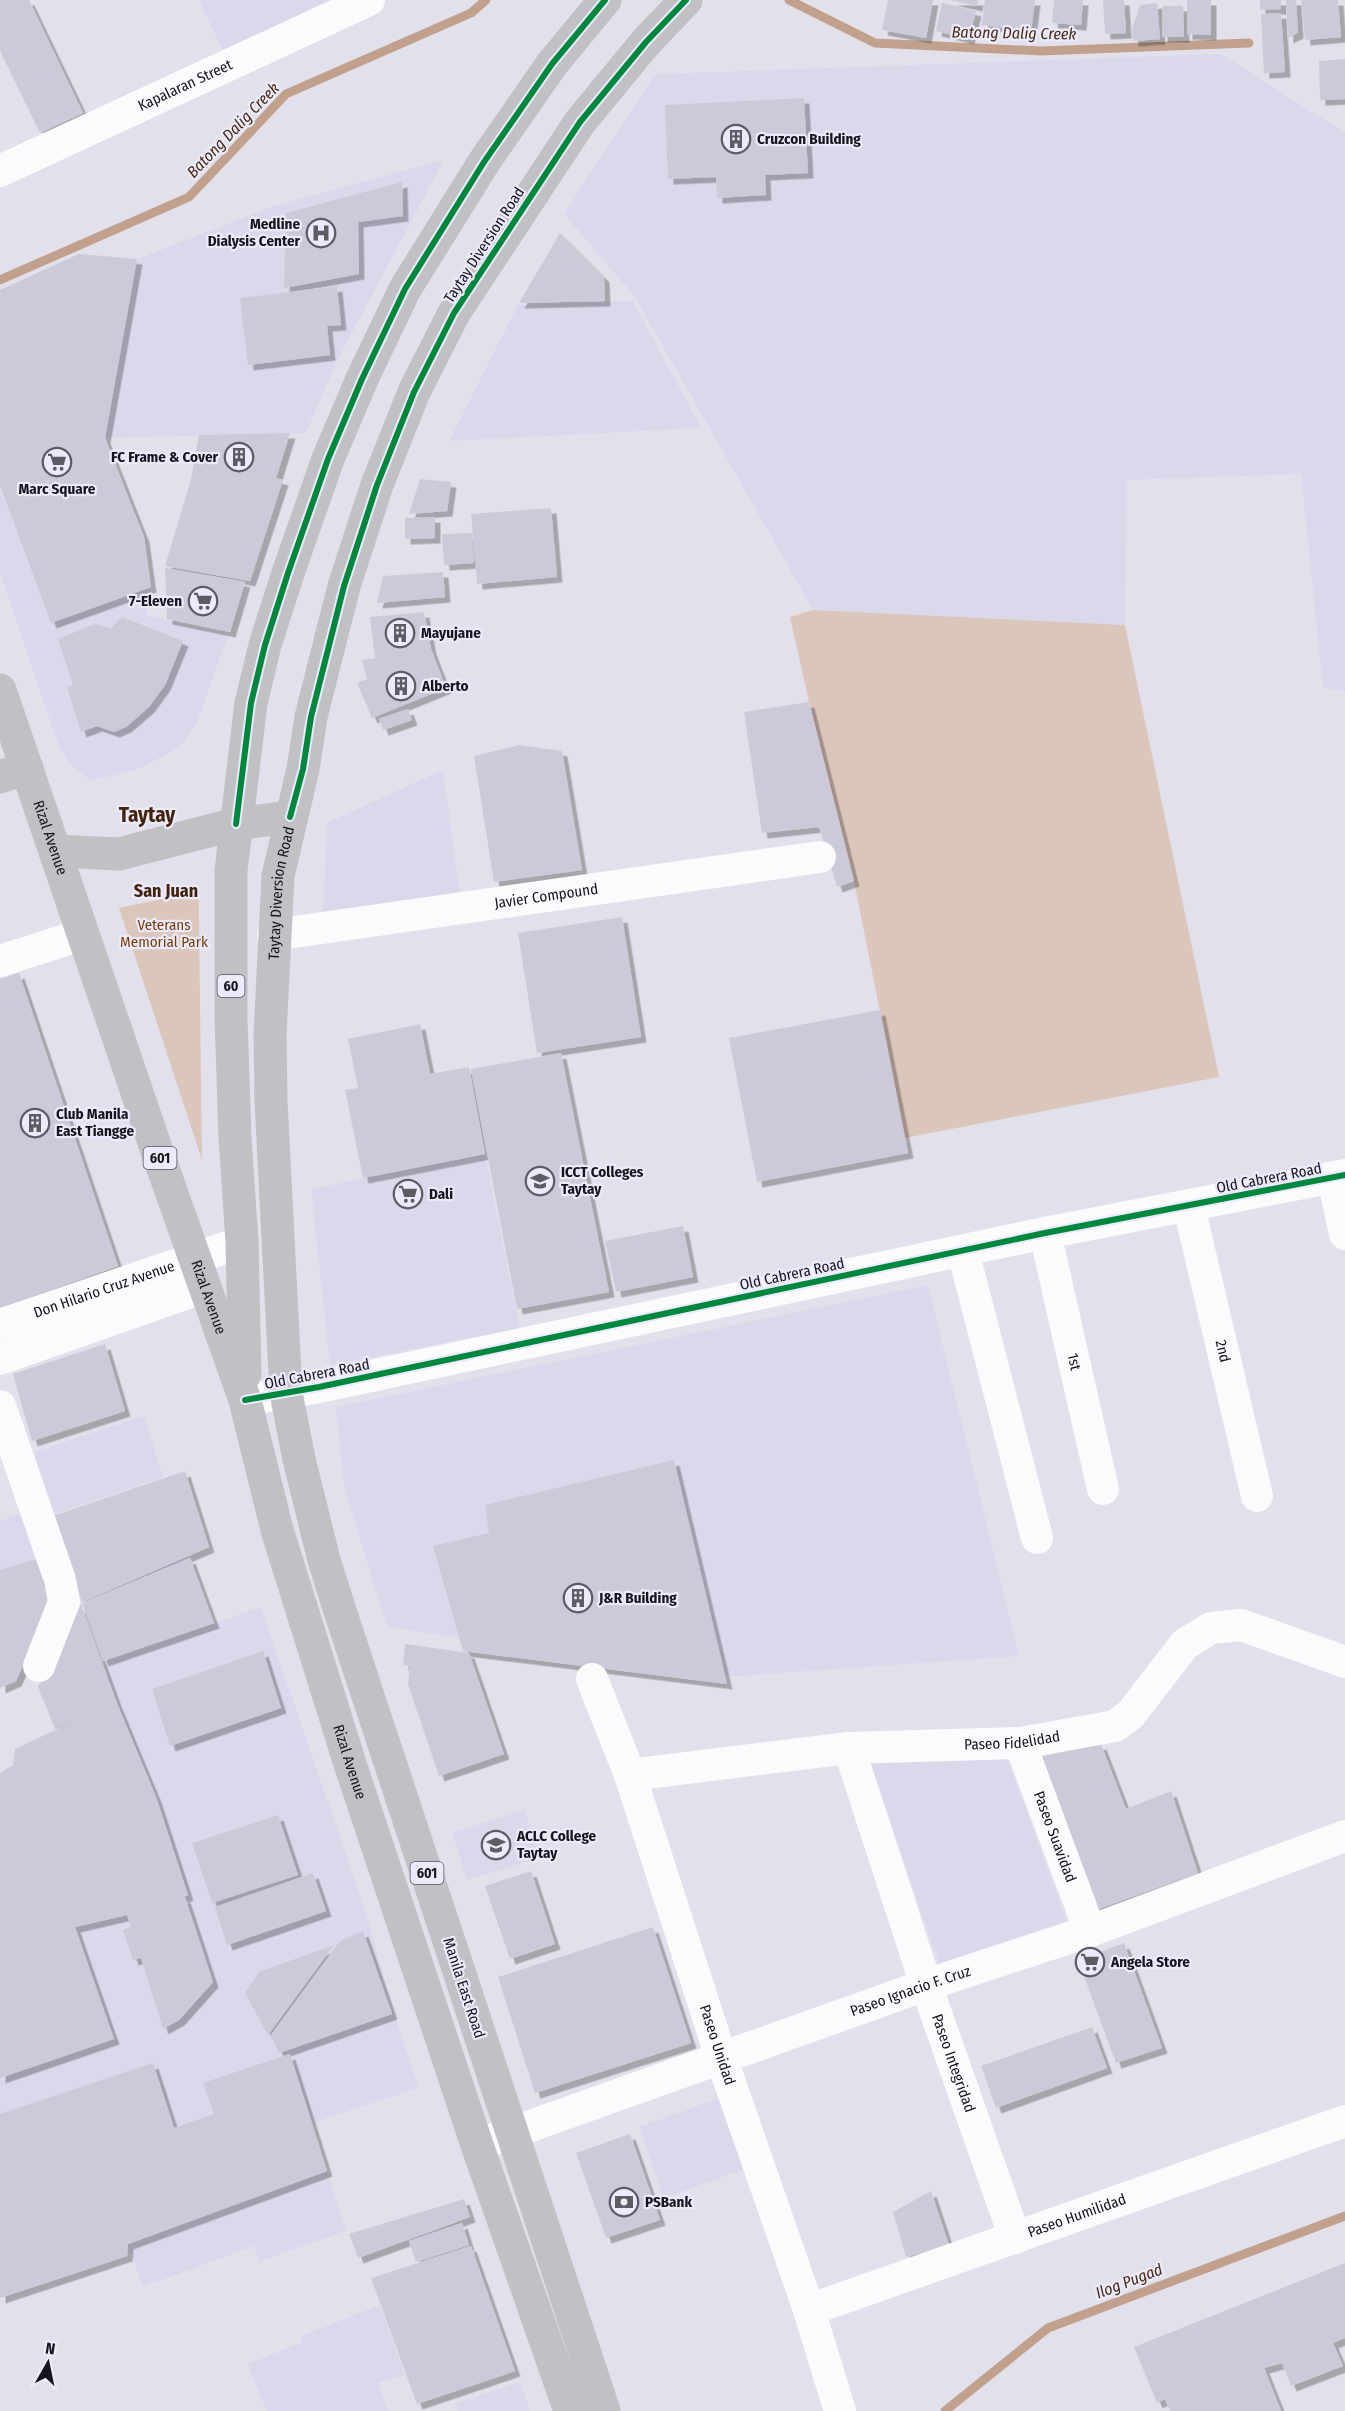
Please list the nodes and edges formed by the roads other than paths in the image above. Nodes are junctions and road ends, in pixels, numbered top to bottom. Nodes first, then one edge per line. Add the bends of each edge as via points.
1 (369, 0) edge
2 (605, 0) edge
3 (686, 0) edge
4 (0, 171) edge
5 (0, 690) edge
6 (13, 772) edge
7 (290, 817) junction
8 (236, 824) junction
9 (55, 851) junction
10 (820, 857) dead end
11 (84, 934) junction
12 (273, 935) junction
13 (0, 961) edge
14 (271, 1101) junction
15 (233, 1102) junction
16 (1339, 1176) edge
17 (1189, 1206) junction
18 (1045, 1233) junction
19 (1345, 1234) edge
20 (242, 1242) junction
21 (963, 1251) junction
22 (200, 1273) junction
23 (0, 1325) edge
24 (0, 1359) edge
25 (286, 1393) junction
26 (245, 1400) junction
27 (0, 1406) edge
28 (299, 1459) junction
29 (1102, 1489) dead end
30 (1257, 1496) dead end
31 (1037, 1538) dead end
32 (1345, 1662) edge
33 (39, 1666) dead end
34 (592, 1679) dead end
35 (1020, 1743) junction
36 (849, 1748) junction
37 (630, 1775) junction
38 (1345, 1836) edge
39 (1090, 1931) junction
40 (926, 1985) junction
41 (721, 2057) junction
42 (1345, 2121) edge
43 (511, 2133) junction
44 (477, 2145) junction
45 (1015, 2238) junction
46 (809, 2310) junction
47 (570, 2411) edge
48 (604, 2411) edge
49 (840, 2411) edge

1 - 4 street, Kapalaran Street
2 - 8 main road, 60 via 552,64 484,162 405,289 362,379 328,459 265,645 251,703
3 - 7 main road, Taytay Diversion Road via 574,130 454,313 414,393 377,485 344,586
5 - 6 main road, Rizal Avenue
6 - 9 main road, Rizal Avenue / 601
7 - 8 main road
7 - 12 main road, Taytay Diversion Road via 278,876
8 - 9 main road via 119,855
8 - 15 main road, 60 via 231,871
9 - 11 main road, Rizal Avenue / 601
10 - 12 street, Javier Compound
11 - 13 street
11 - 22 main road, Rizal Avenue / 601
12 - 14 main road, Taytay Diversion Road
14 - 15 main road
14 - 25 main road, Taytay Diversion Road
15 - 20 main road, 60
16 - 17 street, Old Cabrera Road
16 - 19 street
17 - 18 street, Old Cabrera Road
17 - 30 street, 2nd
18 - 21 street, Old Cabrera Road
18 - 29 street, 1st
20 - 22 street, Don Hilario Cruz Avenue
20 - 26 main road, 60
21 - 25 street, Old Cabrera Road
21 - 31 street
22 - 23 street, Don Hilario Cruz Avenue
22 - 24 street, Don Hilario Cruz Avenue
22 - 26 main road, Rizal Avenue / 601
25 - 26 street, Old Cabrera Road
25 - 28 main road, Taytay Diversion Road
26 - 28 main road via 268,1433
26 - 44 main road, Rizal Avenue / 601 via 280,1540 347,1756
27 - 33 street via 60,1580 64,1602
28 - 43 main road, Manila East Road / 601 via 324,1560
32 - 35 street, Paseo Fidelidad via 1241,1625 1211,1628 1185,1644 1130,1715 1115,1726
34 - 37 street, Paseo Unidad
35 - 36 street, Paseo Fidelidad
35 - 39 street, Paseo Suavidad
36 - 37 street, Paseo Fidelidad
36 - 40 street, Paseo Integridad
37 - 41 street, Paseo Unidad
38 - 39 street, Paseo Ignacio F. Cruz
39 - 40 street, Paseo Ignacio F. Cruz
40 - 41 street, Paseo Ignacio F. Cruz
40 - 45 street, Paseo Integridad
41 - 43 street, Paseo Ignacio F. Cruz
41 - 46 street, Paseo Unidad
42 - 45 street, Paseo Humilidad
43 - 44 street, Paseo Ignacio F. Cruz
43 - 48 main road, Manila East Road / 601
44 - 47 main road, 601
45 - 46 street, Paseo Humilidad
46 - 49 street, Paseo Unidad

